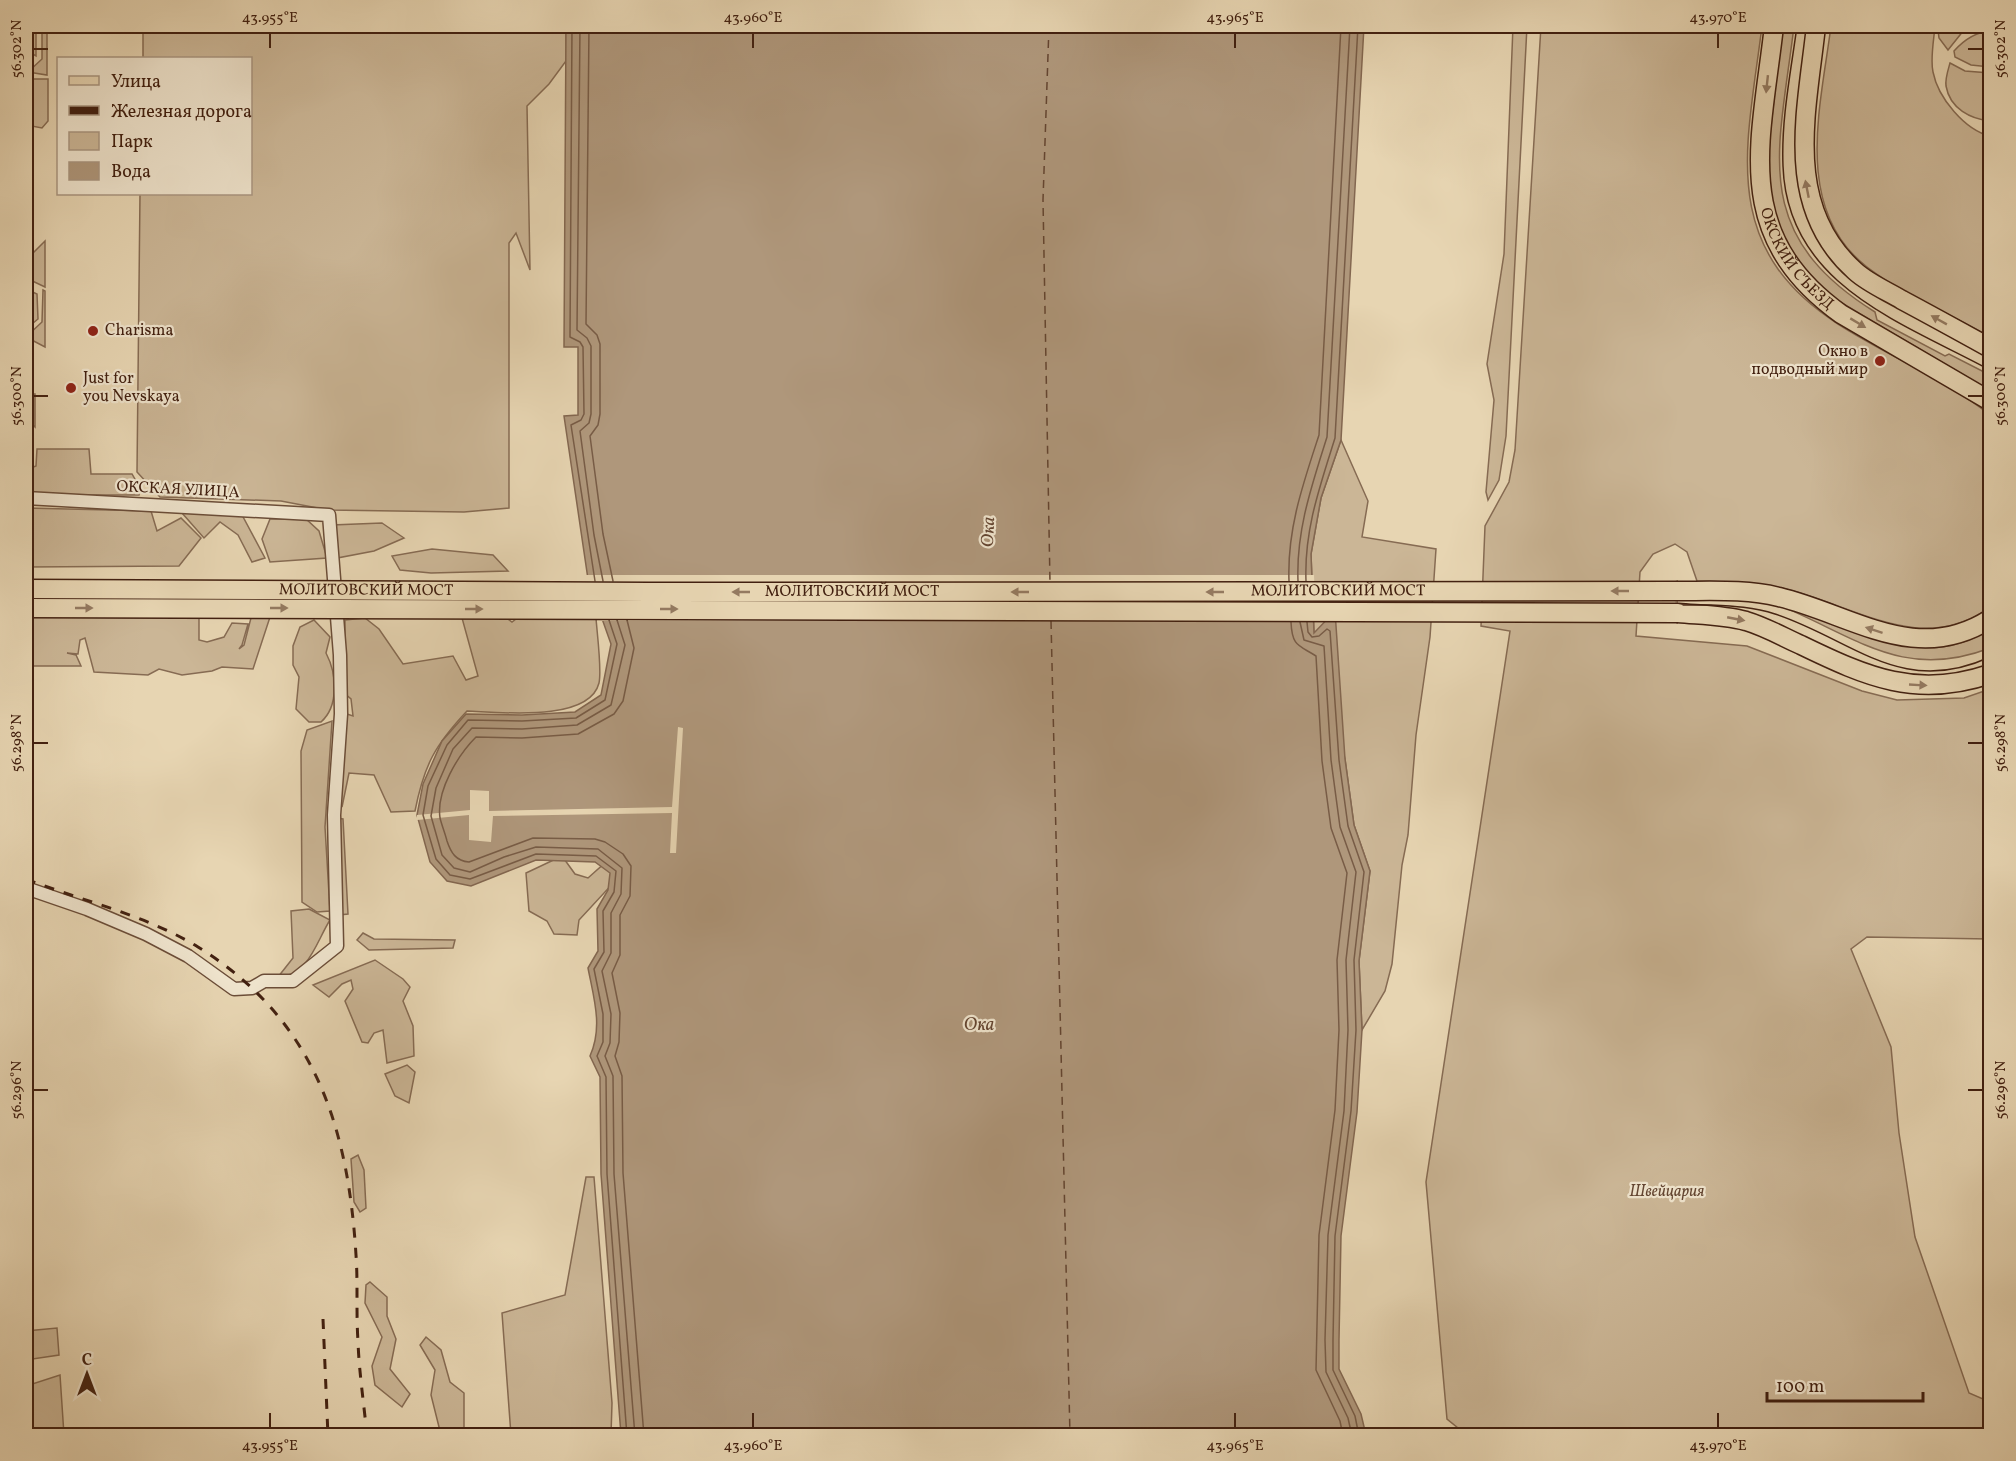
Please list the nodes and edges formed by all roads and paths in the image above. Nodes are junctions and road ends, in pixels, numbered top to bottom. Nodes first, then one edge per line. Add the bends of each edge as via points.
1 (1774, 26) edge
2 (1816, 26) edge
3 (1990, 348) edge
4 (1990, 401) edge
5 (26, 498) edge
6 (26, 589) edge
7 (26, 608) edge
8 (1990, 619) edge
9 (1990, 674) edge
10 (26, 888) edge

1 -> 4 main road, ОКСКИЙ СЪЕЗД via 1760,190 1768,225 1785,260 1818,297 1842,314
3 -> 2 main road, ОКСКИЙ СЪЕЗД via 1856,272 1821,228 1810,204 1804,152
5 - 10 street, ОКСКАЯ УЛИЦА via 329,515 340,655 341,714 334,814 337,946 293,981 264,981 252,988 234,989 188,956 146,934
8 -> 6 main road, МОЛИТОВСКИЙ МОСТ, bridge via 1974,629 1943,638 1902,638 1776,596 1678,591
7 -> 9 main road, МОЛИТОВСКИЙ МОСТ, bridge via 1678,613 1746,621 1850,669 1905,685 1964,683

